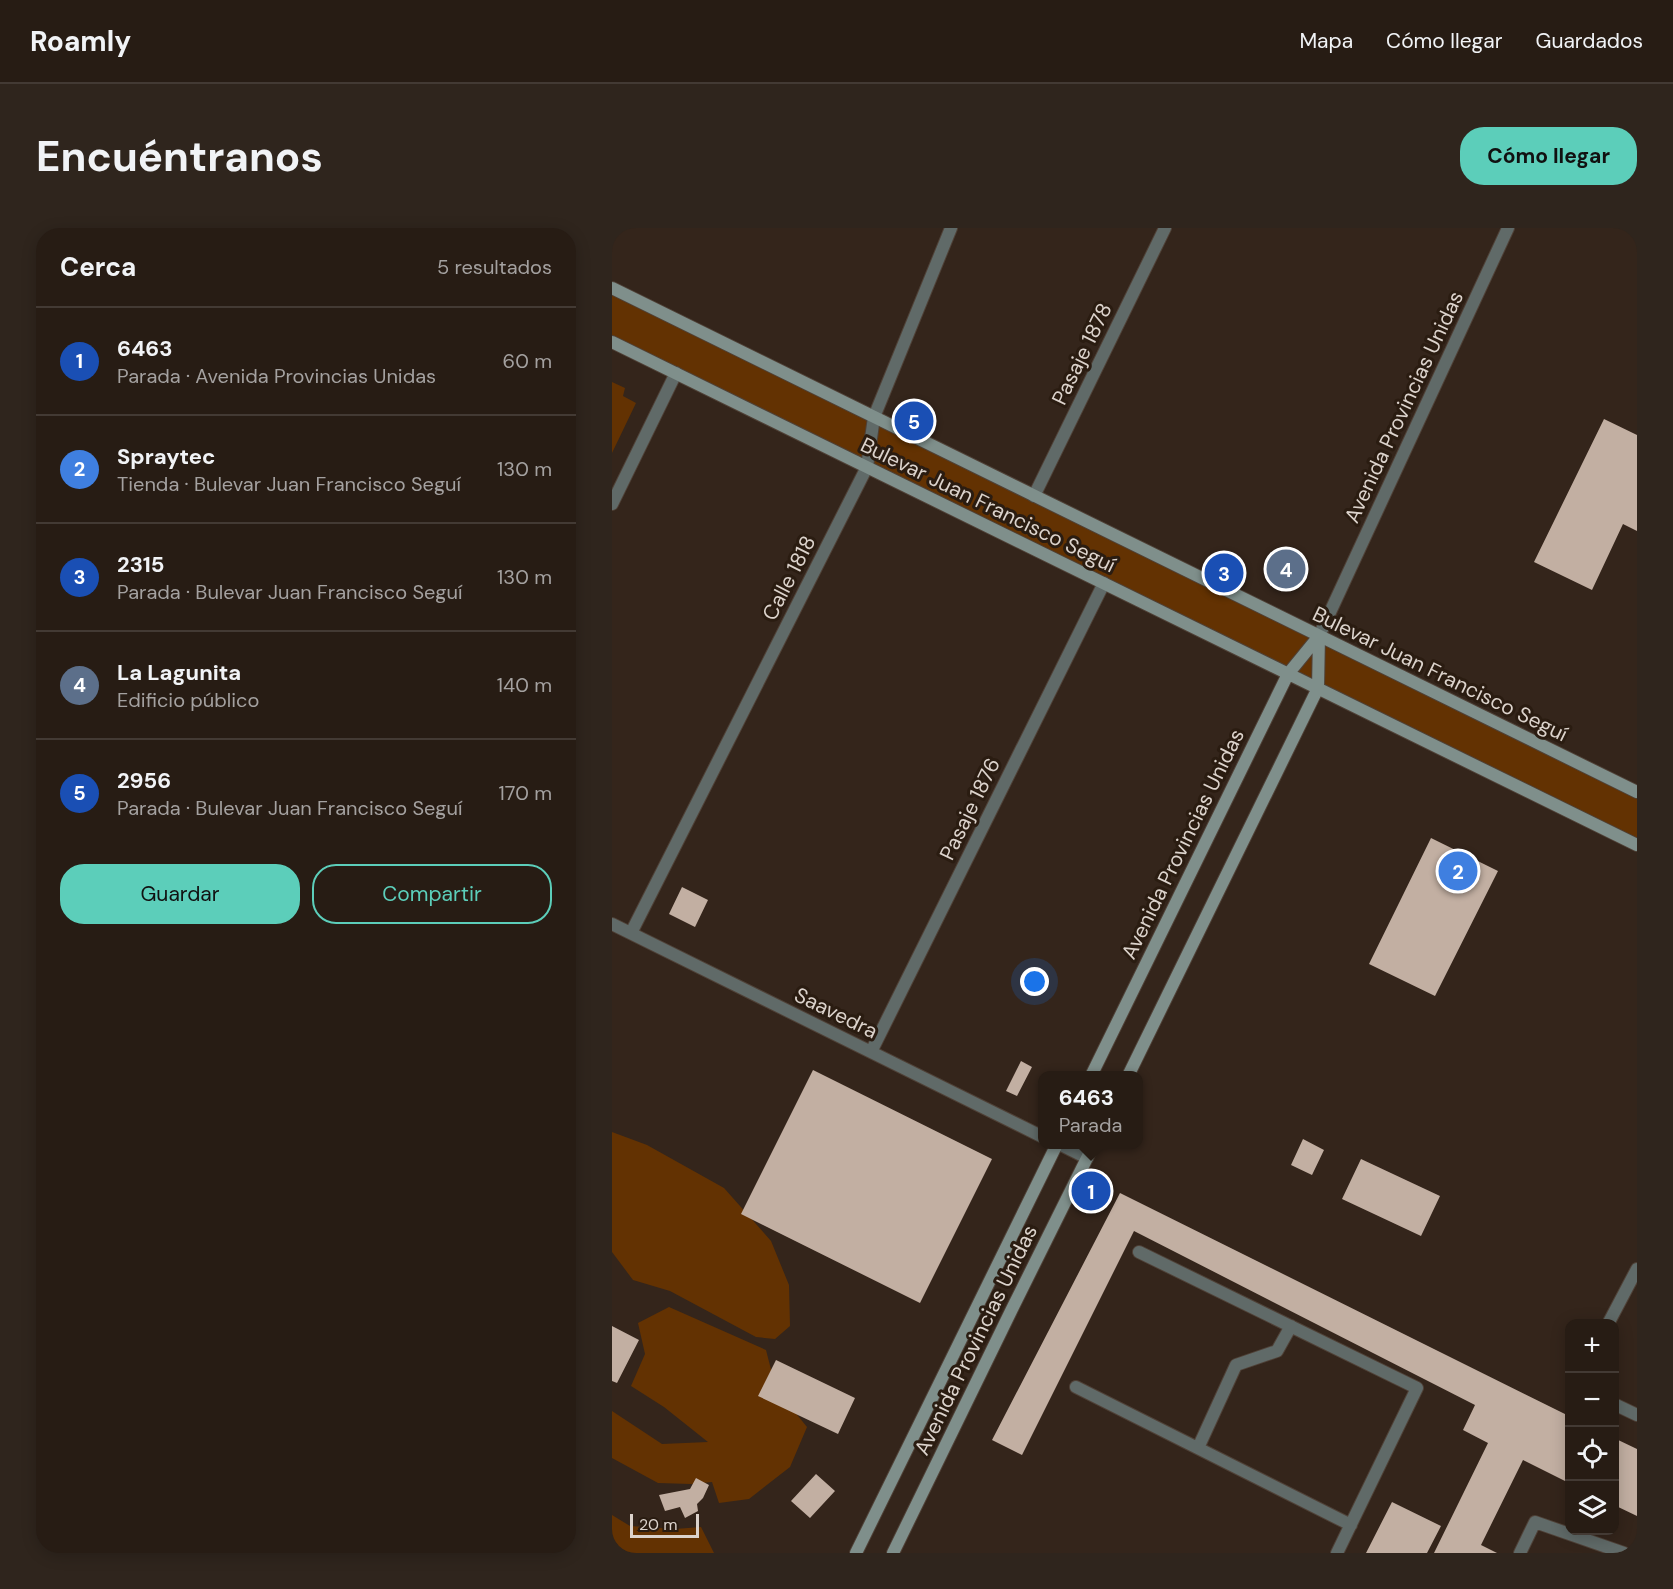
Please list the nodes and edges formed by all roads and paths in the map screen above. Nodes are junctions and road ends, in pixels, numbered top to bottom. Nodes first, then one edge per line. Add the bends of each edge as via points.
1 (951, 228) edge
2 (1165, 228) edge
3 (1508, 228) edge
4 (612, 288) edge
5 (612, 342) edge
6 (676, 373) junction
7 (874, 417) junction
8 (867, 467) junction
9 (1034, 496) junction
10 (612, 504) edge
11 (1104, 583) junction
12 (1319, 636) junction
13 (1288, 674) junction
14 (1318, 688) junction
15 (1637, 792) edge
16 (1637, 845) edge
17 (612, 924) edge
18 (631, 933) junction
19 (871, 1052) junction
20 (1093, 1071) edge
21 (1130, 1071) edge
22 (1038, 1135) edge
23 (1056, 1149) edge
24 (1069, 1149) edge
25 (1092, 1149) edge
26 (1088, 1158) junction
27 (1139, 1252) dead end
28 (1637, 1269) edge
29 (1610, 1319) edge
30 (1291, 1326) junction
31 (1076, 1387) dead end
32 (1619, 1406) edge
33 (1637, 1415) edge
34 (1198, 1448) junction
35 (1351, 1525) junction
36 (856, 1553) edge
37 (893, 1553) edge
38 (1337, 1553) edge
39 (1520, 1553) edge
40 (1624, 1553) edge

1 - 7 street, Calle 1818
2 - 9 street, Pasaje 1878
3 - 12 street, Avenida Provincias Unidas
4 - 7 main road, Bulevar Juan Francisco Seguí
5 - 6 main road, Bulevar Juan Francisco Seguí
6 - 8 main road, Bulevar Juan Francisco Seguí
6 - 10 street
7 - 8 street, Calle 1818
7 - 9 main road, Bulevar Juan Francisco Seguí
8 - 11 main road, Bulevar Juan Francisco Seguí
8 - 18 street, Calle 1818
9 - 12 main road, Bulevar Juan Francisco Seguí
11 - 13 main road, Bulevar Juan Francisco Seguí
11 - 19 street, Pasaje 1876
12 - 13 main road, Avenida Provincias Unidas
12 - 14 main road, Avenida Provincias Unidas
12 - 15 main road, Bulevar Juan Francisco Seguí
13 - 14 main road, Bulevar Juan Francisco Seguí
13 - 20 main road, Avenida Provincias Unidas
14 - 16 main road, Bulevar Juan Francisco Seguí
14 - 21 main road, Avenida Provincias Unidas
17 - 18 street, Saavedra
18 - 19 street, Saavedra
19 - 22 street, Saavedra
23 - 36 main road, Avenida Provincias Unidas
24 - 26 street
25 - 26 main road, Avenida Provincias Unidas
26 - 37 main road, Avenida Provincias Unidas
27 - 30 street
28 - 29 street
30 - 34 street via 1277,1351 1236,1365
30 - 35 street via 1417,1388
31 - 34 street
32 - 33 street
34 - 35 street
35 - 38 street
39 - 40 street via 1535,1522

